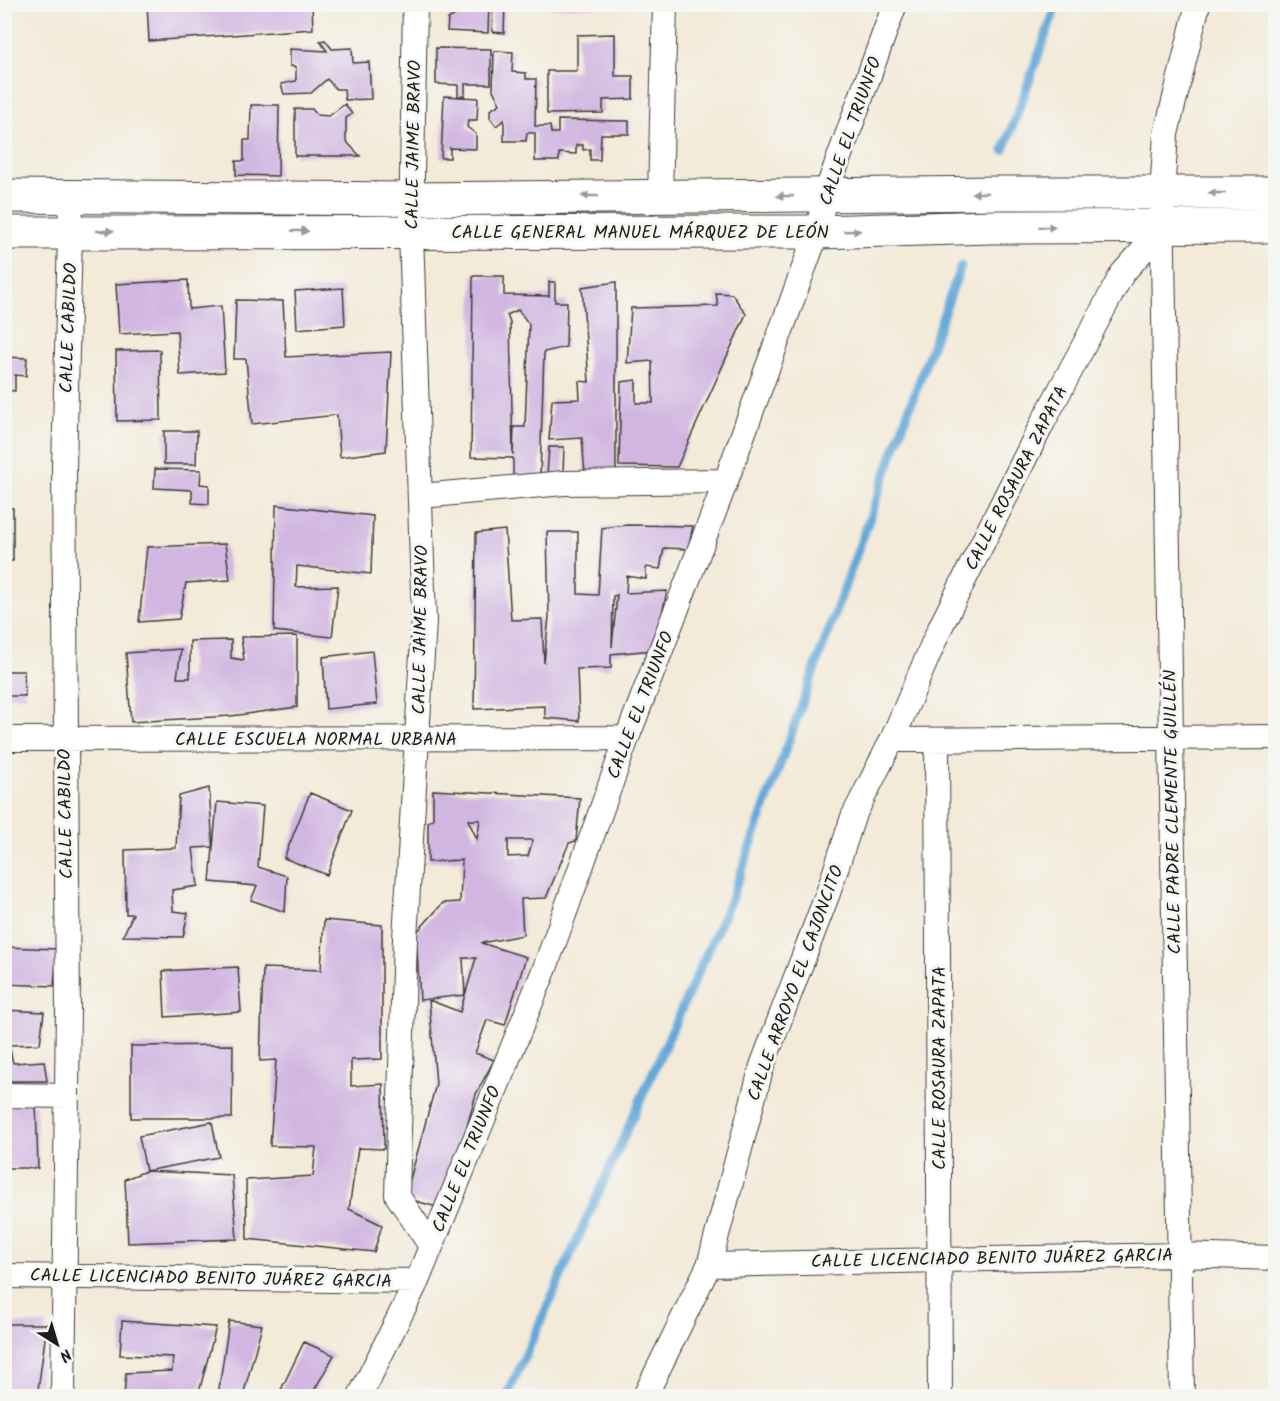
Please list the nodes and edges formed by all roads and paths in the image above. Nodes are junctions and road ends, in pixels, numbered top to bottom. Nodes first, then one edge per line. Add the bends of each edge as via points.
1 (415, 4) edge
2 (665, 4) edge
3 (895, 4) edge
4 (1198, 4) edge
5 (1275, 193) edge
6 (1162, 194) junction
7 (71, 195) junction
8 (4, 196) edge
9 (660, 196) junction
10 (825, 196) junction
11 (413, 199) junction
12 (1275, 226) edge
13 (1163, 228) junction
14 (71, 231) junction
15 (817, 232) junction
16 (4, 233) edge
17 (411, 233) junction
18 (726, 482) junction
19 (420, 496) junction
20 (1275, 737) edge
21 (627, 738) junction
22 (1171, 738) junction
23 (4, 739) edge
24 (64, 739) junction
25 (418, 739) junction
26 (892, 740) junction
27 (938, 740) junction
28 (4, 1095) edge
29 (67, 1096) junction
30 (431, 1246) junction
31 (1179, 1255) junction
32 (1275, 1258) edge
33 (940, 1260) junction
34 (709, 1265) junction
35 (4, 1276) edge
36 (64, 1276) junction
37 (417, 1281) junction
38 (63, 1396) edge
39 (360, 1396) edge
40 (645, 1396) edge
41 (940, 1396) edge
42 (1182, 1396) edge

1 - 11 street, CALLE JAIME BRAVO
2 - 9 street
3 - 10 street, CALLE EL TRIUNFO
4 - 6 street via 1166,134
5 -> 6 street, CALLE GENERAL MANUEL MÁRQUEZ DE LEÓN
6 -> 10 street, CALLE GENERAL MANUEL MÁRQUEZ DE LEÓN
6 - 13 street, CALLE PADRE CLEMENTE GUILLÉN
7 - 8 street, CALLE GENERAL MANUEL MÁRQUEZ DE LEÓN
7 - 11 street, CALLE GENERAL MANUEL MÁRQUEZ DE LEÓN
7 - 14 street, CALLE CABILDO
10 -> 9 street, CALLE GENERAL MANUEL MÁRQUEZ DE LEÓN
9 -> 11 street, CALLE GENERAL MANUEL MÁRQUEZ DE LEÓN
10 - 15 street, CALLE EL TRIUNFO
11 - 17 street, CALLE JAIME BRAVO
12 - 13 street, CALLE GENERAL MANUEL MÁRQUEZ DE LEÓN
15 -> 13 street, CALLE GENERAL MANUEL MÁRQUEZ DE LEÓN
13 - 22 street, CALLE PADRE CLEMENTE GUILLÉN
13 - 26 street, CALLE ROSAURA ZAPATA via 1122,274 1054,401 938,632
14 - 16 street, CALLE GENERAL MANUEL MÁRQUEZ DE LEÓN
14 -> 17 street, CALLE GENERAL MANUEL MÁRQUEZ DE LEÓN
14 - 24 street, CALLE CABILDO via 64,468
15 - 17 street, CALLE GENERAL MANUEL MÁRQUEZ DE LEÓN
15 - 18 street, CALLE EL TRIUNFO
17 - 19 street, CALLE JAIME BRAVO
18 - 19 street via 564,483
18 - 21 street, CALLE EL TRIUNFO
19 - 25 street, CALLE JAIME BRAVO via 424,621
20 - 22 street
21 - 25 street, CALLE ESCUELA NORMAL URBANA
21 - 30 street, CALLE EL TRIUNFO via 545,968
22 - 27 street
22 - 31 street, CALLE PADRE CLEMENTE GUILLÉN
23 - 24 street, CALLE ESCUELA NORMAL URBANA
24 - 25 street, CALLE ESCUELA NORMAL URBANA
24 - 29 street, CALLE CABILDO
25 - 30 street, CALLE JAIME BRAVO via 405,938 397,1195
26 - 27 street
26 - 34 street, CALLE ARROYO EL CAJONCITO via 853,817 762,1066
27 - 33 street, CALLE ROSAURA ZAPATA
28 - 29 street
29 - 36 street, CALLE CABILDO
30 - 37 street, CALLE EL TRIUNFO
31 - 32 street, CALLE LICENCIADO BENITO JUÁREZ GARCIA
31 - 33 street, CALLE LICENCIADO BENITO JUÁREZ GARCIA
31 - 42 street, CALLE PADRE CLEMENTE GUILLÉN
33 - 34 street, CALLE LICENCIADO BENITO JUÁREZ GARCIA
33 - 41 street, CALLE ROSAURA ZAPATA
34 - 40 street, CALLE ARROYO EL CAJONCITO
35 - 36 street, CALLE LICENCIADO BENITO JUÁREZ GARCIA
36 - 37 street, CALLE LICENCIADO BENITO JUÁREZ GARCIA
36 - 38 street, CALLE CABILDO
37 - 39 street, CALLE EL TRIUNFO

